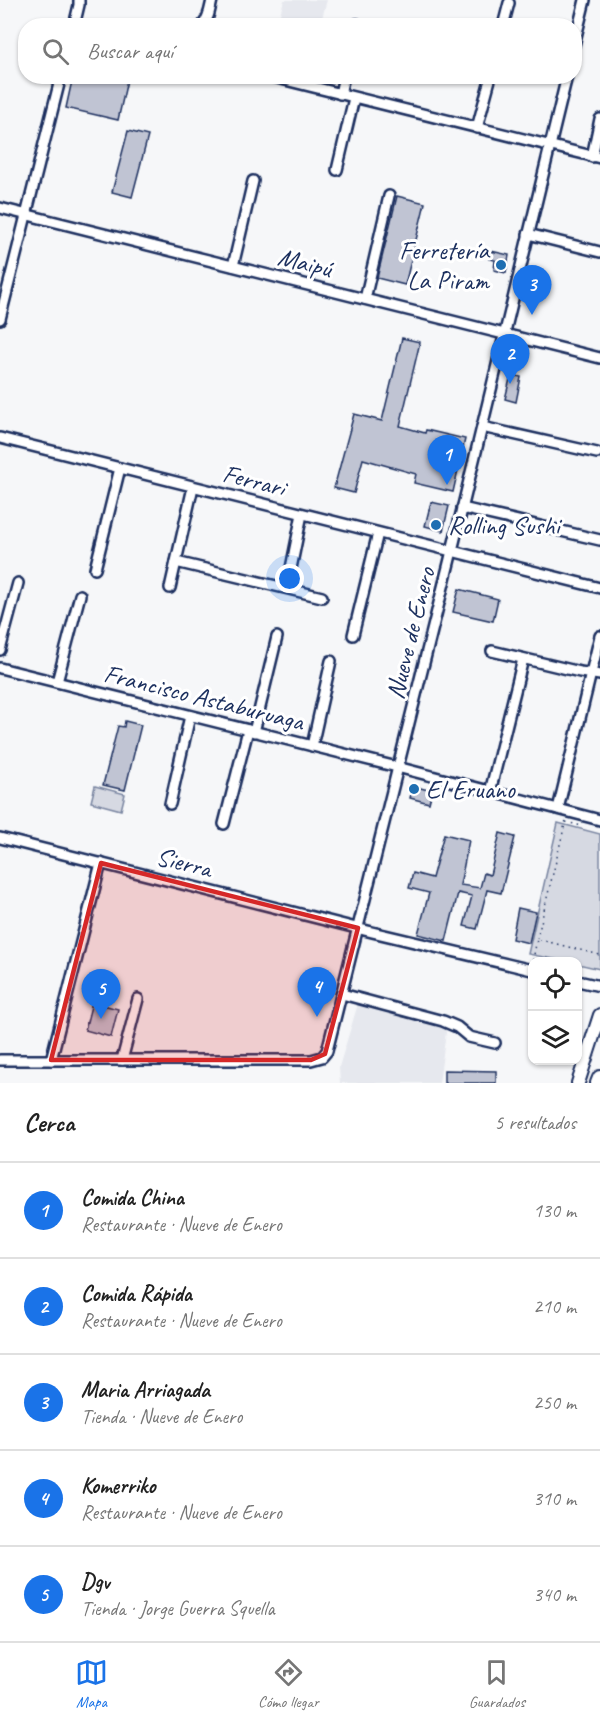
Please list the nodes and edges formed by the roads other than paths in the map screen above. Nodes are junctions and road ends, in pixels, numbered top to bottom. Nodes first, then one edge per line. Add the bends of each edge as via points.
1 (79, 0) edge
2 (212, 0) edge
3 (585, 0) edge
4 (509, 3) dead end
5 (76, 18) edge
6 (207, 18) edge
7 (505, 18) edge
8 (581, 18) edge
9 (59, 84) edge
10 (301, 84) edge
11 (342, 84) edge
12 (488, 84) edge
13 (565, 84) edge
14 (340, 94) junction
15 (354, 98) junction
16 (600, 119) edge
17 (477, 128) junction
18 (550, 147) junction
19 (596, 158) edge
20 (337, 170) dead end
21 (253, 181) dead end
22 (389, 196) dead end
23 (0, 208) edge
24 (27, 215) junction
25 (528, 234) junction
26 (600, 252) edge
27 (233, 266) junction
28 (365, 298) junction
29 (0, 319) edge
30 (504, 334) junction
31 (600, 358) edge
32 (482, 427) junction
33 (0, 438) edge
34 (597, 453) dead end
35 (120, 468) junction
36 (193, 487) junction
37 (462, 508) junction
38 (302, 514) junction
39 (378, 533) junction
40 (600, 540) edge
41 (452, 551) junction
42 (176, 562) junction
43 (95, 569) dead end
44 (18, 583) dead end
45 (170, 588) dead end
46 (287, 588) junction
47 (600, 588) edge
48 (80, 595) dead end
49 (322, 597) dead end
50 (353, 635) dead end
51 (600, 636) edge
52 (277, 637) dead end
53 (0, 650) edge
54 (492, 651) dead end
55 (523, 658) junction
56 (331, 661) dead end
57 (0, 668) edge
58 (595, 674) edge
59 (57, 682) junction
60 (190, 716) junction
61 (251, 731) junction
62 (312, 746) junction
63 (397, 767) junction
64 (490, 792) junction
65 (170, 804) dead end
66 (563, 810) junction
67 (600, 820) edge
68 (224, 824) dead end
69 (1, 842) edge
70 (101, 863) junction
71 (358, 928) junction
72 (528, 969) edge
73 (582, 982) edge
74 (600, 986) edge
75 (342, 994) junction
76 (138, 999) dead end
77 (600, 1015) edge
78 (495, 1043) dead end
79 (0, 1060) edge
80 (51, 1060) junction
81 (122, 1060) junction
82 (600, 1078) edge
83 (578, 1083) edge
84 (598, 1083) edge

1 - 5 street
2 - 6 street
3 - 8 street
4 - 7 street
9 - 24 street
10 - 14 street
11 - 14 street
12 - 17 street
13 - 18 street, Nueve de Enero
14 - 15 street
15 - 17 street
15 - 20 street
16 - 19 street
17 - 18 street
18 - 19 street
18 - 25 street, Nueve de Enero
21 - 27 street
22 - 28 street
23 - 24 street, Maipú
24 - 27 street, Maipú
24 - 29 street
25 - 26 street
25 - 30 street, Nueve de Enero
27 - 28 street, Maipú
28 - 30 street, Maipú
30 - 31 street, Maipú
30 - 32 street, Nueve de Enero
32 - 34 street
32 - 37 street, Nueve de Enero
33 - 35 street, Ferrari
35 - 36 street, Ferrari
35 - 43 street
36 - 38 street, Ferrari
36 - 42 street
37 - 40 street
37 - 41 street, Nueve de Enero
38 - 39 street, Ferrari
38 - 46 street
39 - 41 street, Ferrari
39 - 50 street
41 - 47 street, Ferrari
41 - 63 street, Nueve de Enero
42 - 45 street
42 - 46 street
44 - 53 street
46 - 49 street
48 - 59 street
51 - 58 street
52 - 61 street
54 - 55 street
55 - 58 street
55 - 64 street
56 - 62 street
57 - 59 street, Francisco Astaburuaga
58 - 66 street
59 - 60 street, Francisco Astaburuaga
60 - 61 street, Francisco Astaburuaga
60 - 65 street
61 - 62 street, Francisco Astaburuaga
61 - 68 street
62 - 63 street, Francisco Astaburuaga
63 - 64 street, Francisco Astaburuaga
63 - 71 street, Nueve de Enero
64 - 66 street, Francisco Astaburuaga
66 - 67 street, Francisco Astaburuaga
69 - 70 street, Sierra
70 - 71 street, Sierra
70 - 80 street
71 - 72 street, Sierra
71 - 75 street, Nueve de Enero
73 - 74 street
75 - 78 street via 443,1021 469,1037
75 - 81 street, Nueve de Enero via 329,1047 322,1057
76 - 81 street
77 - 83 main road
79 - 80 street
80 - 81 street
82 - 84 highway

